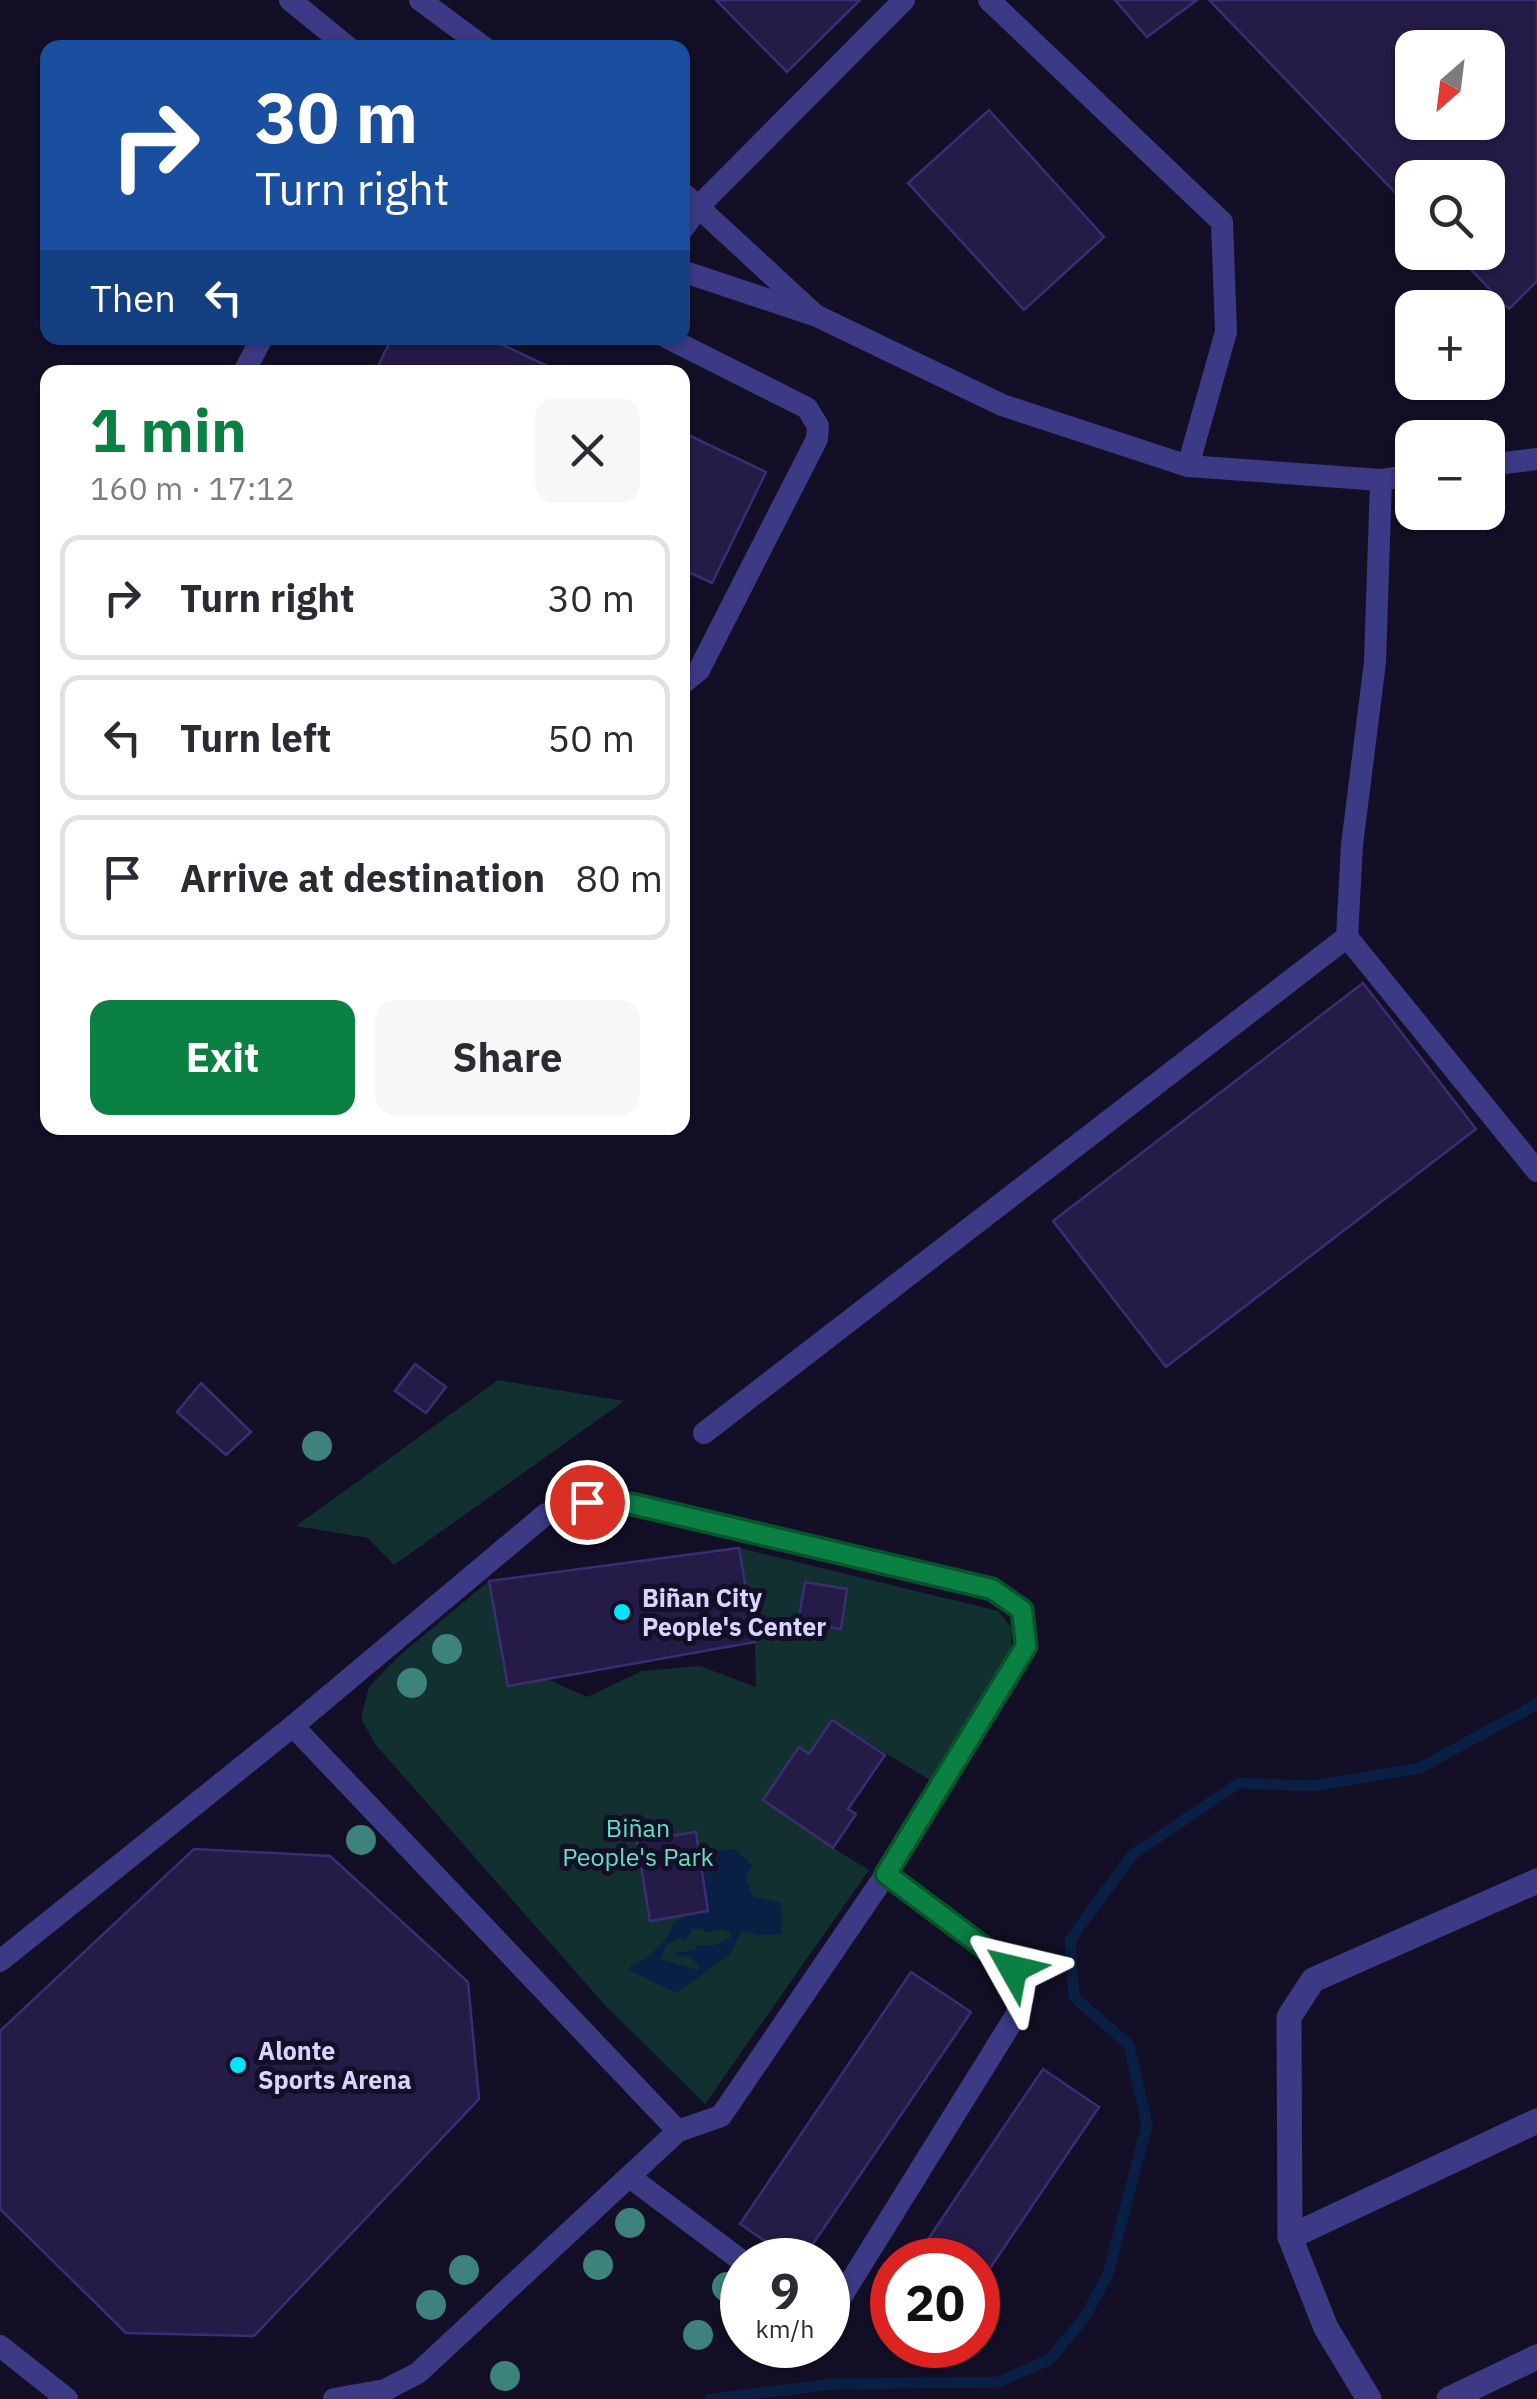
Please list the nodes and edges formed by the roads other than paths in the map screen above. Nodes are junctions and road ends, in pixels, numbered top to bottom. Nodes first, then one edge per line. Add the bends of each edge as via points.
1 (290, 0) edge
2 (420, 0) edge
3 (904, 0) edge
4 (989, 0) edge
5 (339, 40) edge
6 (474, 40) edge
7 (691, 199) edge
8 (690, 274) edge
9 (817, 316) junction
10 (682, 345) edge
11 (1537, 459) edge
12 (1505, 463) edge
13 (1188, 466) junction
14 (1395, 478) edge
15 (1381, 480) junction
16 (690, 677) edge
17 (1347, 937) junction
18 (1537, 1171) edge
19 (704, 1432) dead end
20 (293, 1726) junction
21 (886, 1874) junction
22 (1537, 1881) edge
23 (0, 1961) edge
24 (1537, 2121) edge
25 (678, 2130) junction
26 (630, 2178) junction
27 (1290, 2237) junction
28 (720, 2245) edge
29 (850, 2283) edge
30 (0, 2346) edge
31 (1537, 2357) edge
32 (67, 2399) edge
33 (334, 2399) edge
34 (1368, 2399) edge
35 (1450, 2399) edge

1 - 5 lane
2 - 6 lane
3 - 7 lane
4 - 13 lane via 1222,222 1226,332
7 - 9 lane
8 - 9 lane
9 - 13 lane via 1002,405
10 - 16 lane via 807,408 818,426 817,440
11 - 12 lane
13 - 15 lane
14 - 15 lane
15 - 17 lane via 1375,662
17 - 18 lane
17 - 19 lane
20 - 21 lane via 546,1514 587,1502 632,1504 992,1589 1022,1610 1026,1646
20 - 23 lane
20 - 25 lane
21 - 25 lane via 720,2116
21 - 29 lane via 1013,1969 1024,1994
22 - 27 street via 1312,1980 1289,2017
24 - 27 street
25 - 26 lane
26 - 28 lane
26 - 33 lane via 418,2373 385,2390
27 - 34 street via 1326,2328
30 - 32 lane
31 - 35 street

